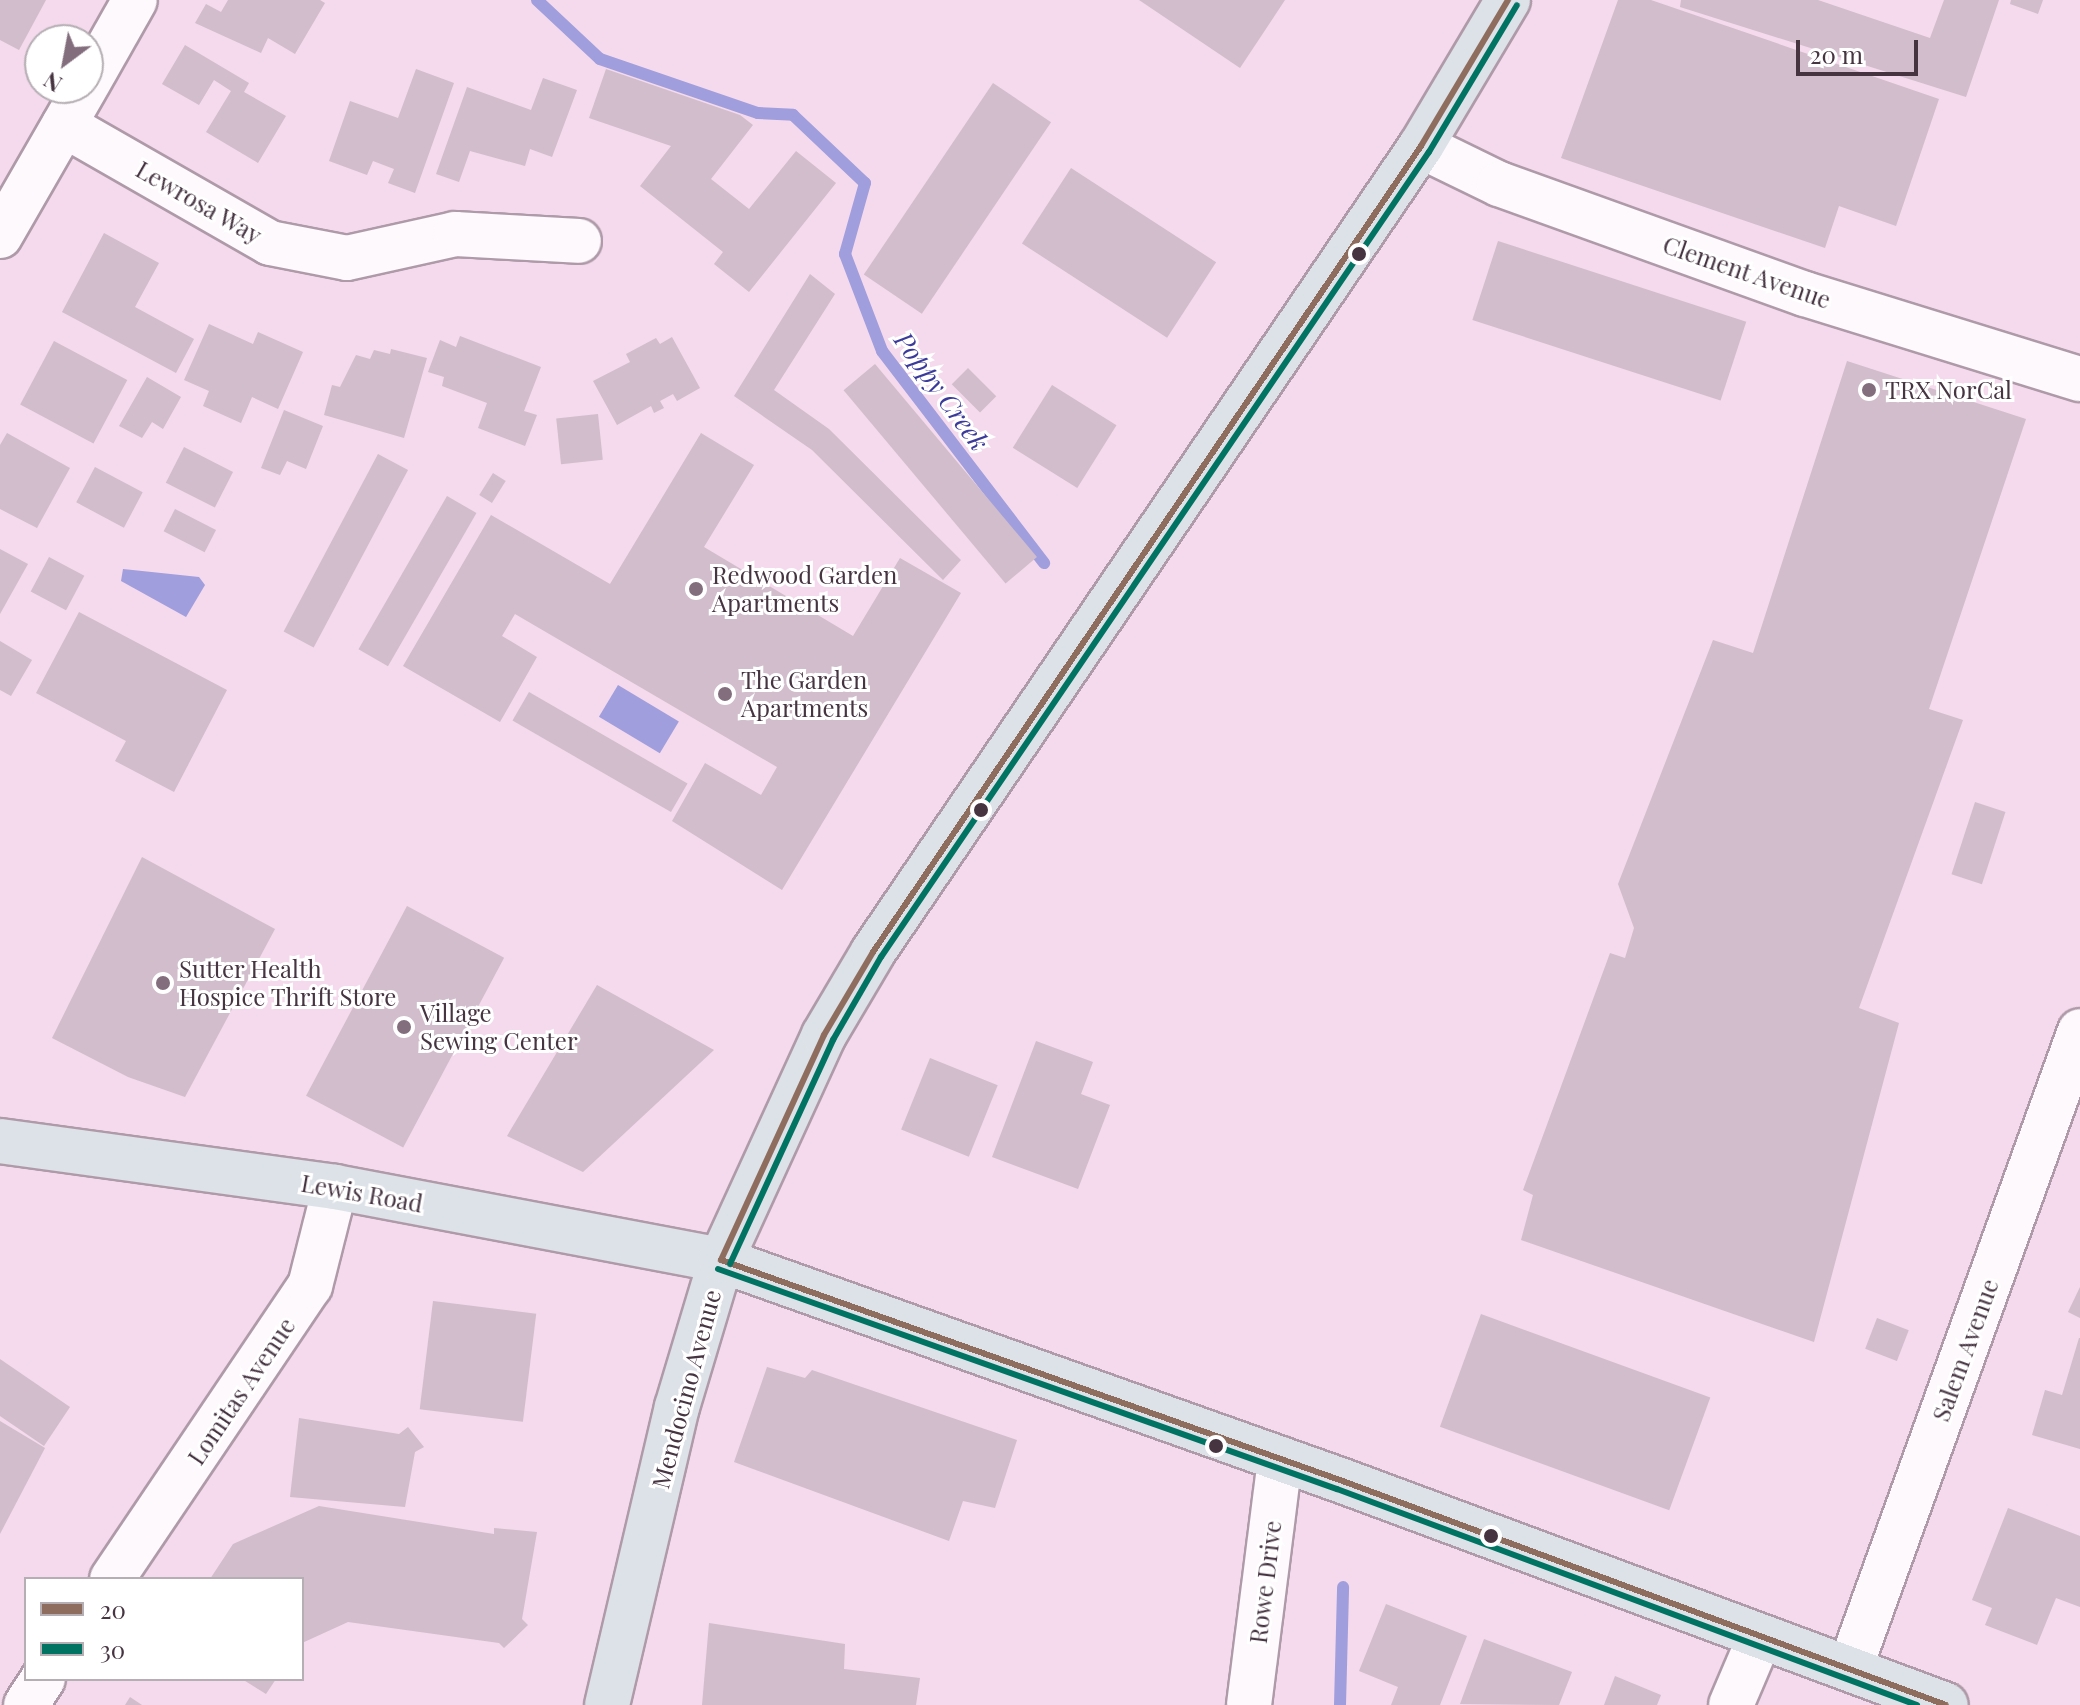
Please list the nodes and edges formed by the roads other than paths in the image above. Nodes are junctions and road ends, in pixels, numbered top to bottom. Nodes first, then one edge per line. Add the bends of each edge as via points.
1 (135, 0) edge
2 (1508, 0) edge
3 (104, 55) edge
4 (76, 104) edge
5 (86, 104) edge
6 (1421, 146) junction
7 (0, 236) edge
8 (579, 241) dead end
9 (2080, 379) edge
10 (2080, 1031) edge
11 (0, 1141) edge
12 (335, 1187) junction
13 (721, 1260) junction
14 (1280, 1459) junction
15 (113, 1577) edge
16 (1760, 1637) junction
17 (1850, 1668) junction
18 (42, 1681) edge
19 (26, 1705) edge
20 (607, 1705) edge
21 (1249, 1705) edge
22 (1731, 1705) edge
23 (1946, 1705) edge

1 - 3 street
2 - 6 main road, Mendocino Avenue
4 - 7 street
5 - 8 street, Lewrosa Way via 270,243 347,258 455,234
6 - 9 street, Clement Avenue via 1499,184 1805,294
6 - 13 main road, Mendocino Avenue via 873,952 824,1035
10 - 17 street, Salem Avenue
11 - 12 main road, Lewis Road
12 - 13 main road, Lewis Road
12 - 15 street, Lomitas Avenue via 310,1286
13 - 14 main road, Lewis Road
13 - 20 main road, Mendocino Avenue via 677,1407
14 - 16 main road, Lewis Road
14 - 21 street, Rowe Drive
16 - 17 main road, Lewis Road
16 - 22 street
17 - 23 main road, Lewis Road
18 - 19 street

